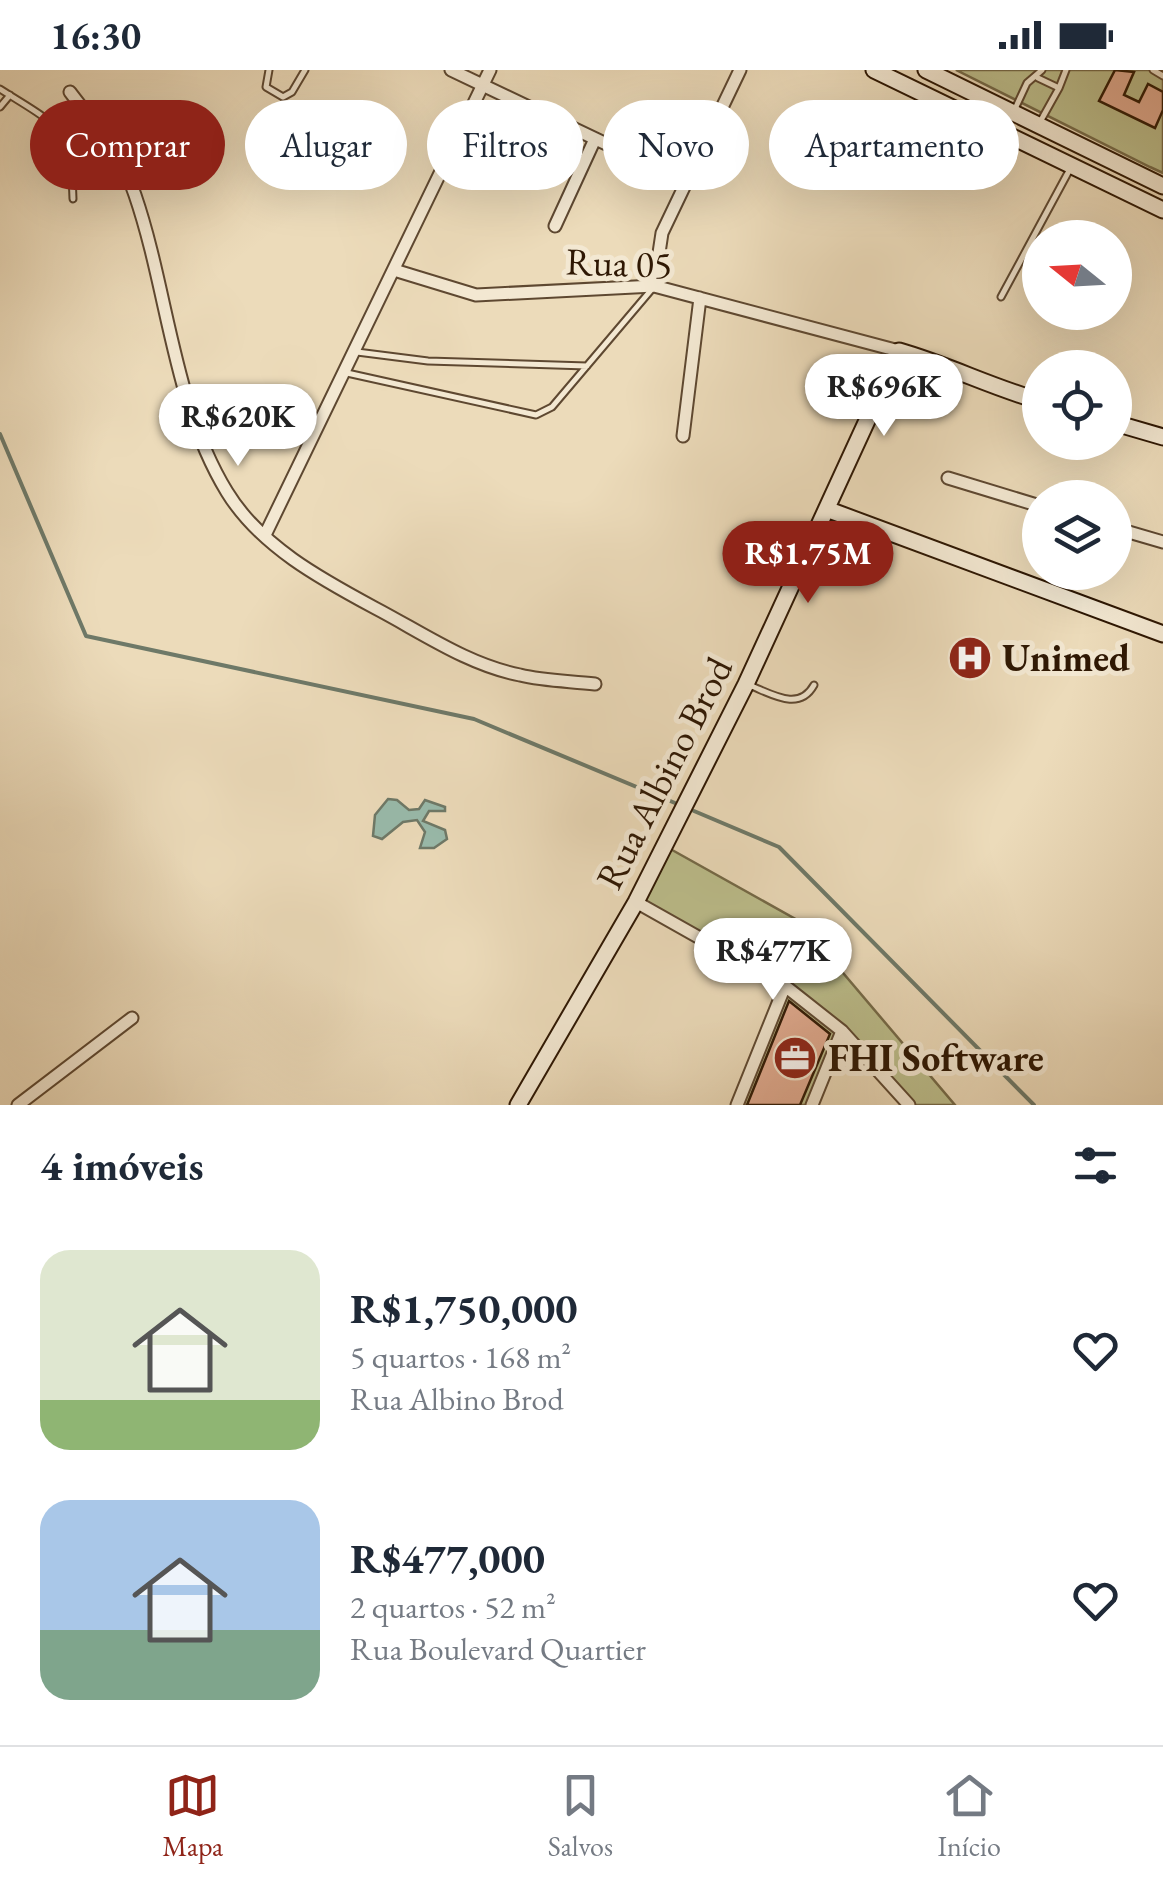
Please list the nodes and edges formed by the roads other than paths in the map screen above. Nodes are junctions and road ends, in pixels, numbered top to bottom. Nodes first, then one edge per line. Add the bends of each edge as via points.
1 (268, 70) edge
2 (305, 70) edge
3 (451, 70) edge
4 (490, 70) edge
5 (740, 70) edge
6 (874, 70) edge
7 (926, 70) edge
8 (1042, 70) edge
9 (1066, 70) edge
10 (1153, 70) edge
11 (1163, 76) edge
12 (1038, 78) junction
13 (482, 85) junction
14 (0, 88) edge
15 (1058, 88) junction
16 (70, 92) dead end
17 (10, 95) junction
18 (726, 100) edge
19 (985, 100) edge
20 (1019, 102) edge
21 (0, 107) edge
22 (1019, 116) edge
23 (1039, 124) junction
24 (595, 139) junction
25 (603, 143) edge
26 (1071, 166) junction
27 (1163, 186) edge
28 (682, 190) edge
29 (73, 199) dead end
30 (1163, 210) edge
31 (555, 226) dead end
32 (394, 270) junction
33 (654, 286) junction
34 (1002, 297) dead end
35 (700, 298) junction
36 (899, 351) junction
37 (357, 352) junction
38 (587, 366) junction
39 (347, 373) junction
40 (1022, 396) edge
41 (1132, 428) edge
42 (683, 436) dead end
43 (1163, 437) edge
44 (948, 478) dead end
45 (1022, 501) edge
46 (829, 510) junction
47 (889, 532) junction
48 (1132, 533) edge
49 (265, 535) junction
50 (1163, 542) edge
51 (877, 564) dead end
52 (1163, 634) edge
53 (595, 684) dead end
54 (746, 684) junction
55 (814, 685) dead end
56 (636, 902) junction
57 (785, 986) junction
58 (132, 1018) dead end
59 (842, 1031) junction
60 (18, 1105) edge
61 (518, 1105) edge
62 (737, 1105) edge
63 (812, 1105) edge
64 (908, 1105) edge

1 - 2 lane via 266,87 283,96
3 - 13 street
4 - 13 street
5 - 18 street
6 - 26 street
7 - 19 street
8 - 12 lane
9 - 15 lane
10 - 11 lane
12 - 15 lane
12 - 20 lane
13 - 24 street
13 - 32 street
14 - 17 lane
15 - 23 lane
16 - 49 street via 118,154 135,194 197,428 228,494
17 - 21 lane
17 - 29 lane via 66,139
22 - 23 street
23 - 27 street
24 - 25 street
24 - 31 street
26 - 30 street
26 - 34 lane
28 - 33 street via 662,232
32 - 33 street, Rua 05 via 476,294
32 - 37 street
33 - 35 street, Rua 05
33 - 38 lane
35 - 36 street, Rua 05
35 - 42 street
36 - 40 street
36 - 46 street, Rua Albino Brod
37 - 38 lane
37 - 39 street
38 - 39 lane via 552,407 536,415
39 - 49 street
41 - 43 street
44 - 45 street
46 - 47 street
46 - 54 street, Rua Albino Brod
47 - 51 lane
47 - 52 street
48 - 50 street
49 - 53 street via 321,579 471,659 518,675
54 - 55 lane via 794,702
54 - 56 street, Rua Albino Brod
56 - 57 street
56 - 61 street, Rua Albino Brod
57 - 59 street
57 - 62 street
58 - 60 street
59 - 63 street
59 - 64 street

